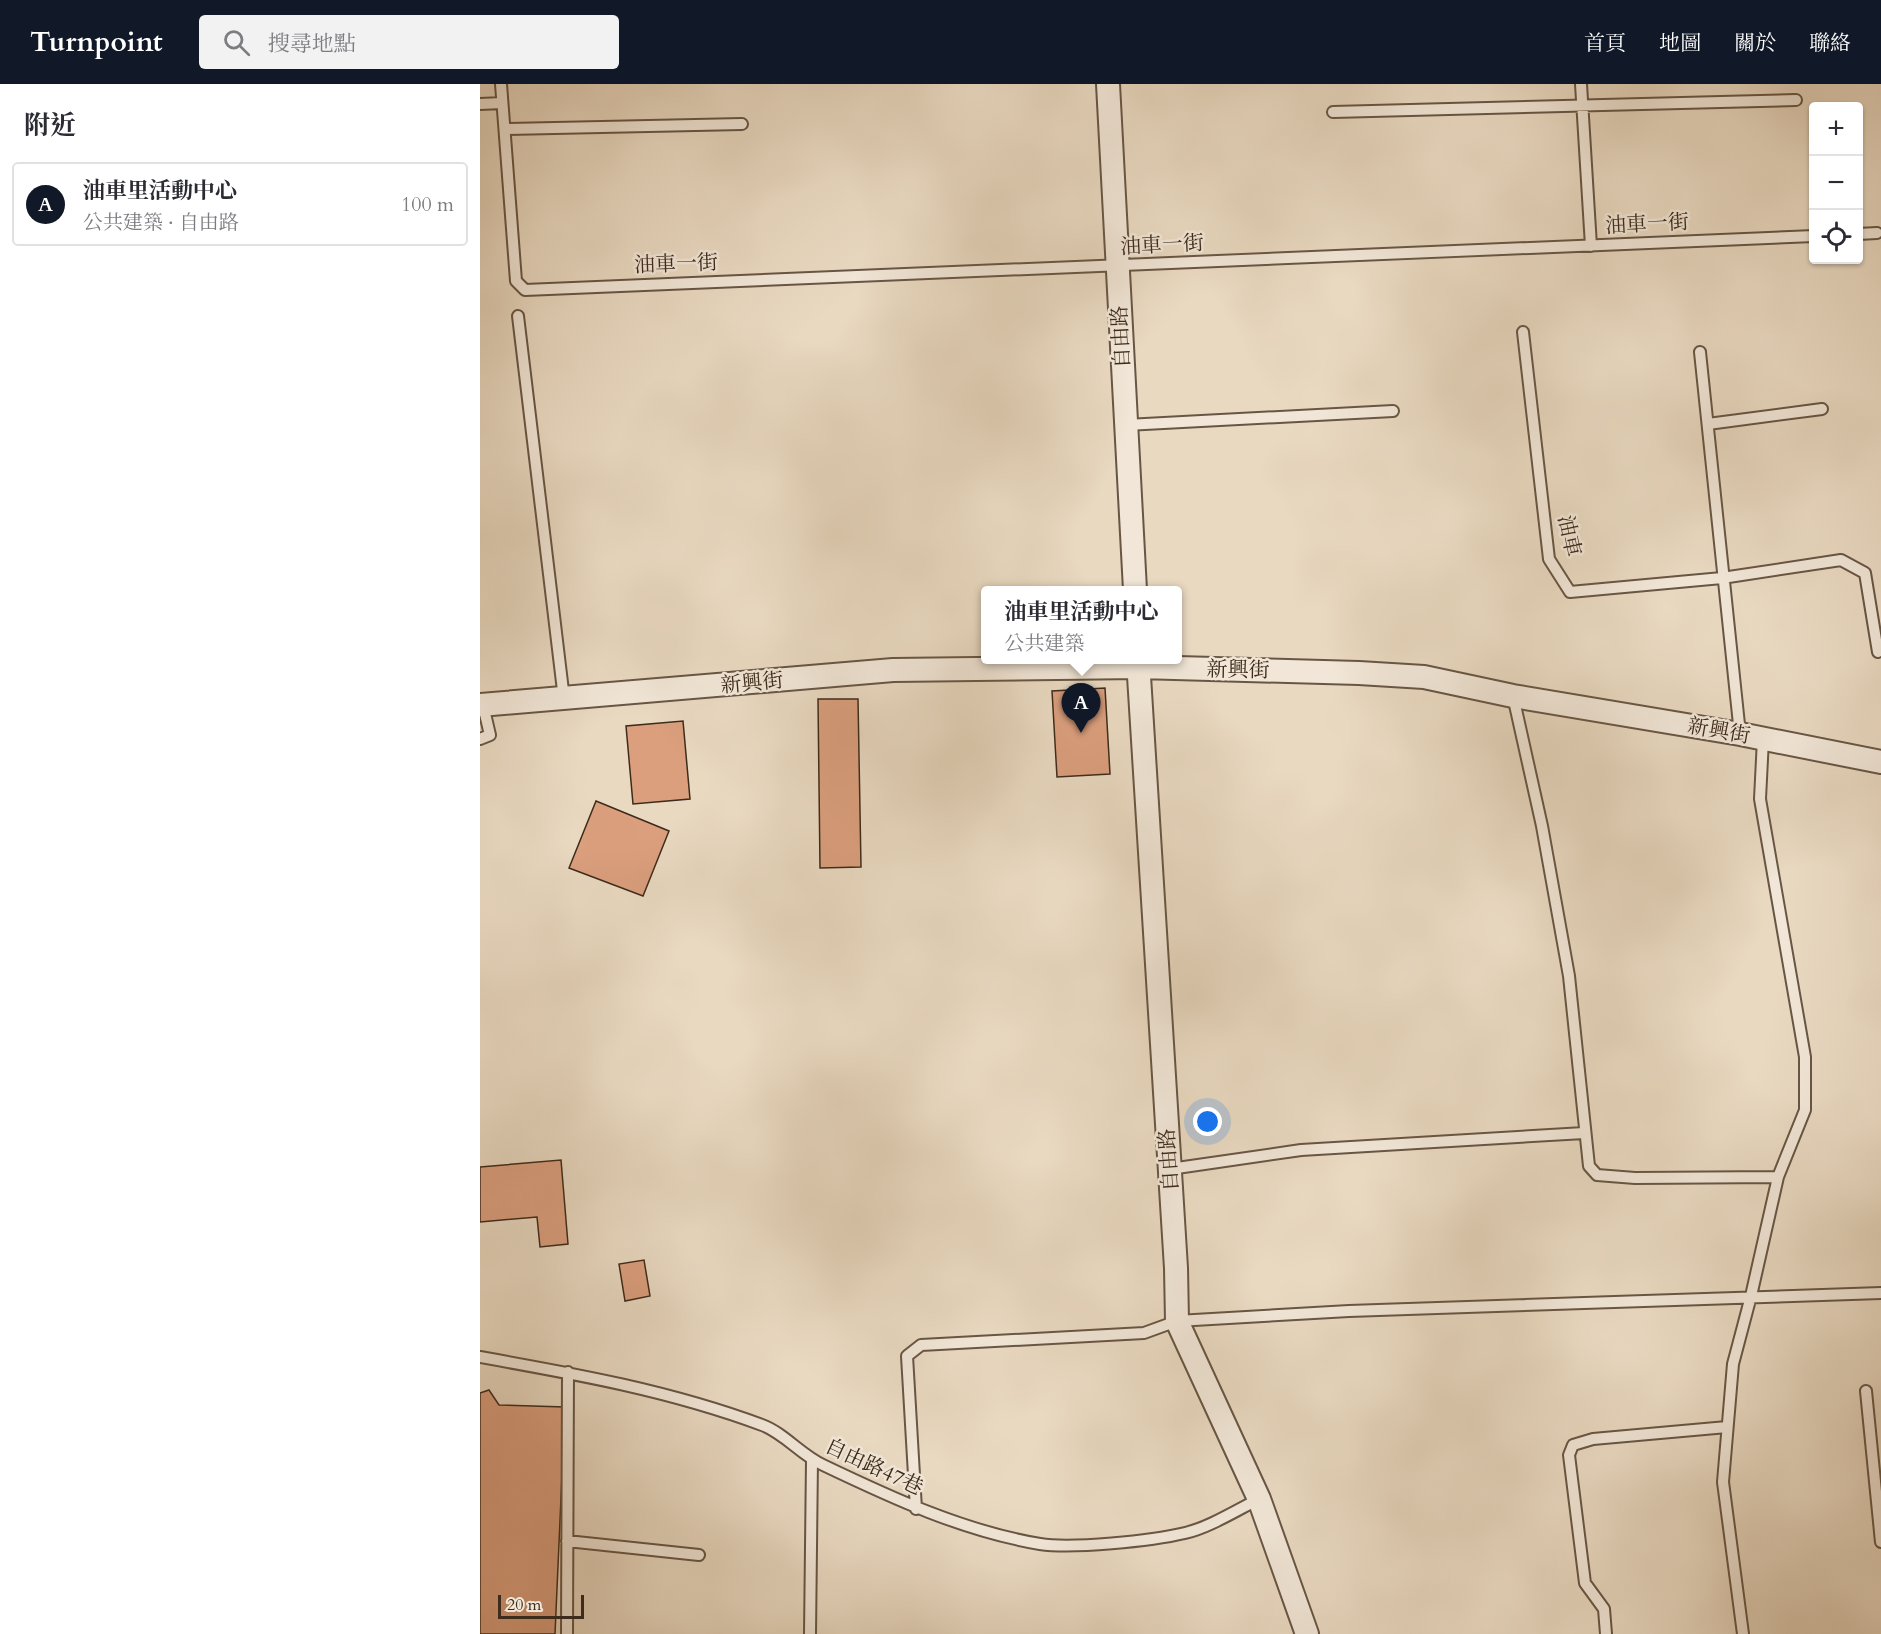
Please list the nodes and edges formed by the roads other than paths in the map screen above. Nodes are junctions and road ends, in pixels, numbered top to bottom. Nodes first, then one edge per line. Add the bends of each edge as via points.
1 (501, 84) edge
2 (1108, 84) edge
3 (1581, 84) edge
4 (1796, 100) dead end
5 (502, 103) junction
6 (480, 104) edge
7 (1582, 105) junction
8 (1333, 112) dead end
9 (742, 124) dead end
10 (505, 129) junction
11 (1877, 233) dead end
12 (1863, 234) edge
13 (1809, 236) edge
14 (1591, 246) junction
15 (1117, 267) junction
16 (518, 316) dead end
17 (1523, 332) dead end
18 (1700, 352) dead end
19 (1822, 409) dead end
20 (1393, 411) dead end
21 (1708, 424) junction
22 (1126, 425) junction
23 (1722, 578) junction
24 (1135, 586) edge
25 (1878, 652) dead end
26 (1103, 664) edge
27 (1138, 664) edge
28 (1158, 664) edge
29 (1513, 696) junction
30 (564, 699) junction
31 (482, 705) edge
32 (1740, 734) junction
33 (480, 739) edge
34 (1763, 739) junction
35 (1881, 762) edge
36 (1584, 1133) junction
37 (1170, 1169) junction
38 (1778, 1177) junction
39 (1881, 1293) edge
40 (1751, 1296) junction
41 (1177, 1321) junction
42 (480, 1357) edge
43 (568, 1372) junction
44 (1866, 1391) dead end
45 (1726, 1427) junction
46 (812, 1460) junction
47 (1259, 1499) junction
48 (916, 1509) junction
49 (567, 1541) junction
50 (1881, 1542) edge
51 (699, 1555) dead end
52 (567, 1634) edge
53 (810, 1634) edge
54 (1307, 1634) edge
55 (1606, 1634) edge
56 (1743, 1634) edge

1 - 5 lane
2 - 15 street, 自由路
3 - 7 lane
4 - 7 lane
5 - 6 lane
5 - 10 lane
7 - 8 lane
7 - 14 lane
9 - 10 lane
10 - 15 lane, 油車一街 via 516,281 525,290
11 - 12 lane
13 - 14 lane, 油車一街
14 - 15 lane, 油車一街
15 - 22 street, 自由路
16 - 30 lane
17 - 23 lane, 油車 via 1549,559 1570,592
18 - 21 lane
19 - 21 lane
20 - 22 lane
21 - 23 lane
22 - 24 street, 自由路
23 - 25 lane, 油車 via 1841,560 1865,573
23 - 32 lane
26 - 30 street, 新興街 via 893,670
27 - 37 street, 自由路
28 - 29 street, 新興街 via 1424,677
29 - 32 street, 新興街
29 - 36 lane via 1569,976
30 - 31 street, 新興街
31 - 33 lane via 490,735
32 - 34 street, 新興街
34 - 35 street, 新興街
34 - 38 lane via 1760,799 1805,1058 1805,1110
36 - 37 lane via 1301,1149
36 - 38 lane via 1589,1166 1597,1174 1635,1178
37 - 41 street, 自由路
38 - 40 lane
39 - 40 lane
40 - 41 lane
40 - 45 lane via 1733,1364
41 - 47 street, 自由路
41 - 48 lane via 1144,1333 921,1345 907,1356
42 - 43 lane, 自由路47巷
43 - 46 lane, 自由路47巷 via 677,1396 766,1426
43 - 49 lane
44 - 50 lane
45 - 55 lane via 1593,1438 1573,1445 1569,1455 1585,1583 1604,1608
45 - 56 lane via 1723,1482
46 - 48 lane, 自由路47巷
46 - 53 lane
47 - 48 lane, 自由路47巷 via 1186,1533 1090,1544 1041,1544
47 - 54 street, 自由路
49 - 51 lane
49 - 52 lane

